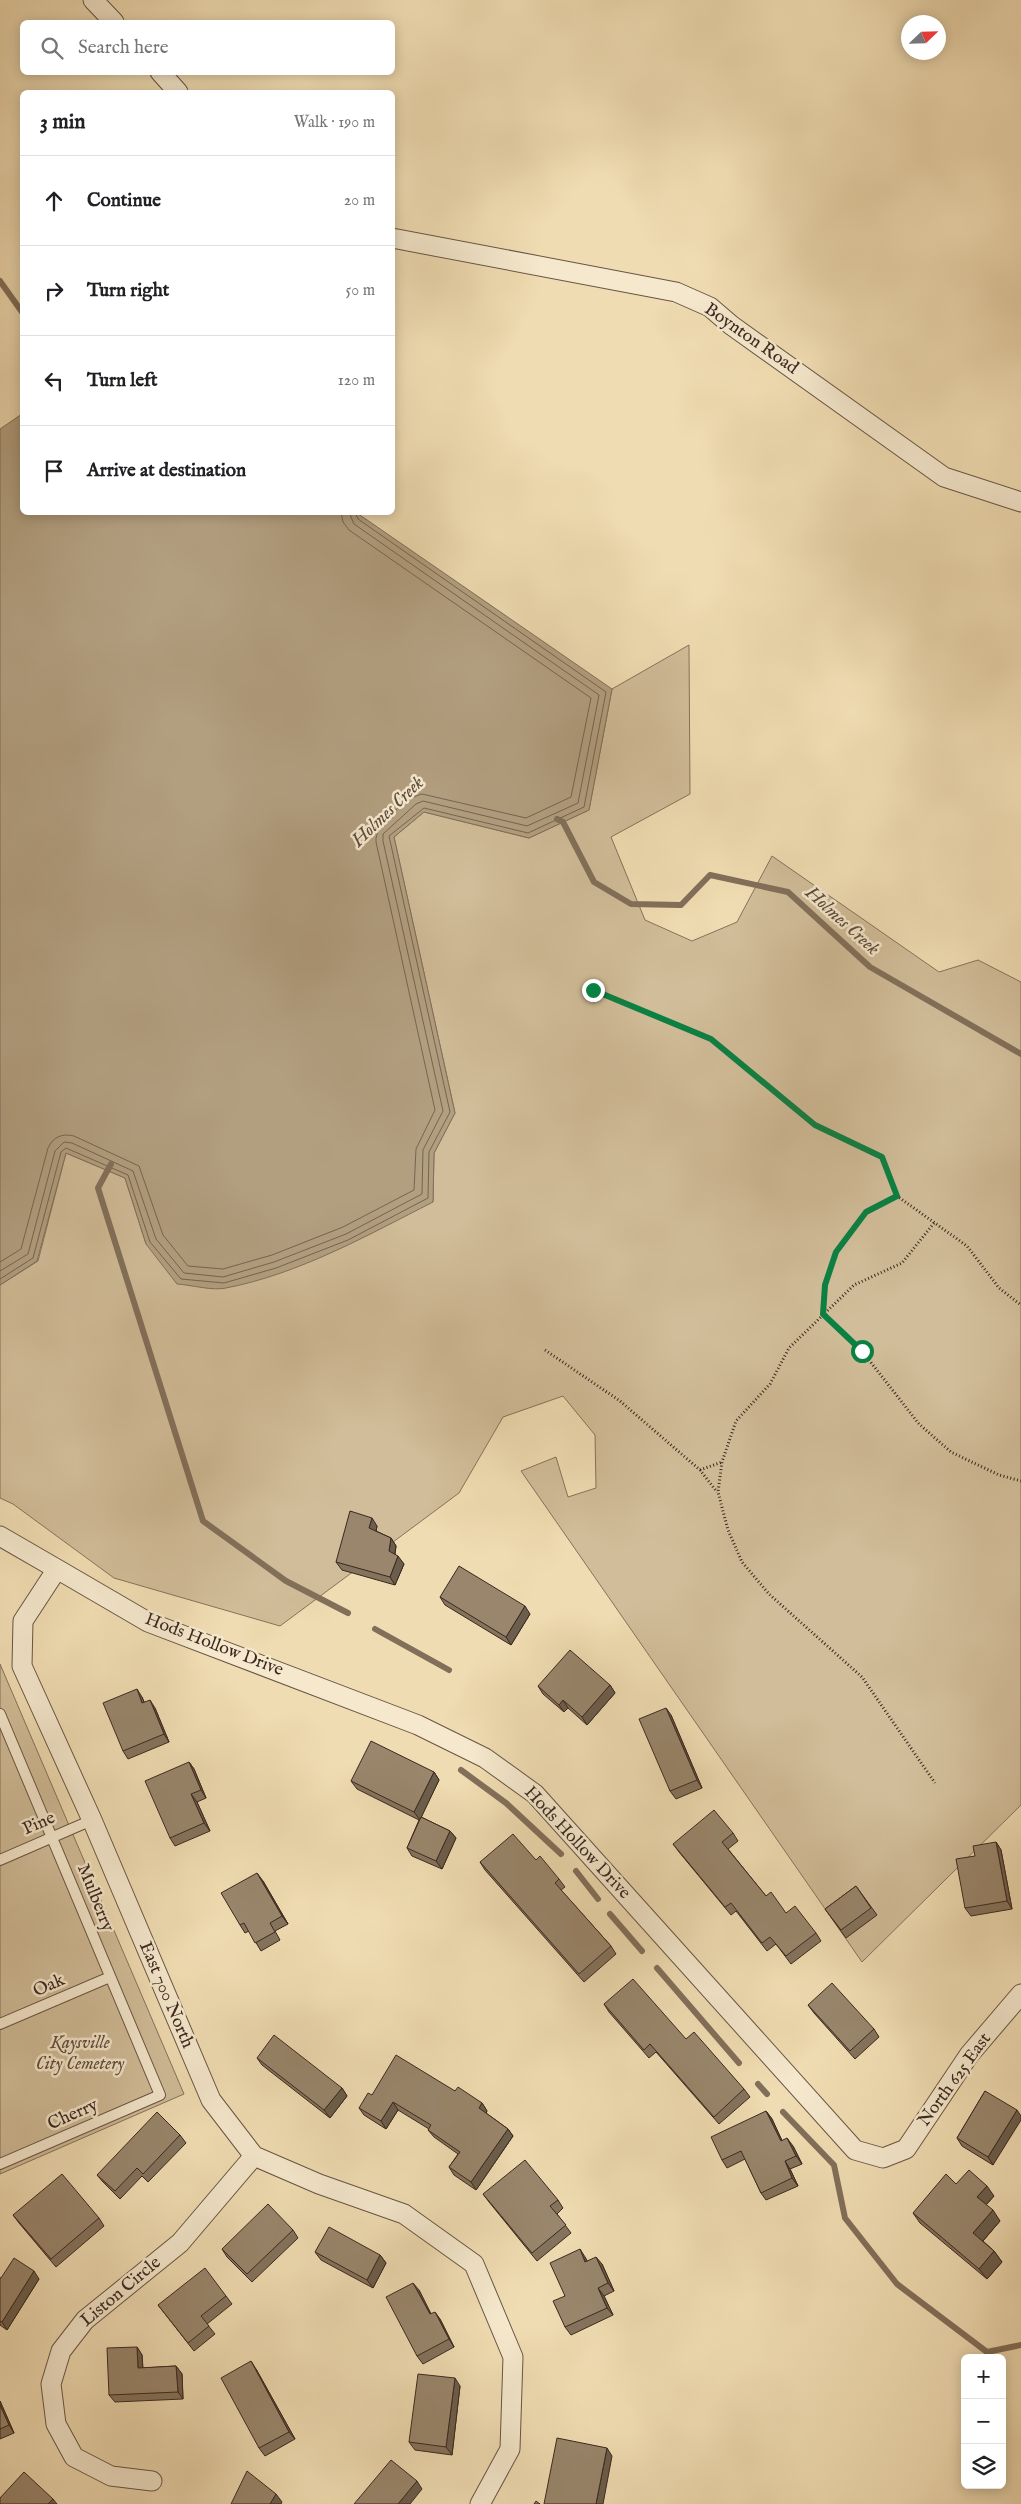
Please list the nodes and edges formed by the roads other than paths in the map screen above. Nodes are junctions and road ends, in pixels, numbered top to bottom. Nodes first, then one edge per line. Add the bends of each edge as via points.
1 (93, 0) edge
2 (112, 20) edge
3 (163, 75) edge
4 (176, 90) edge
5 (395, 239) edge
6 (1021, 502) edge
7 (0, 1536) edge
8 (58, 1569) junction
9 (0, 1714) edge
10 (92, 1820) junction
11 (52, 1836) junction
12 (0, 1860) edge
13 (110, 1977) junction
14 (1021, 1994) edge
15 (0, 2024) edge
16 (160, 2095) joint
17 (254, 2156) junction
18 (883, 2158) joint
19 (0, 2164) edge
20 (152, 2482) dead end
21 (480, 2504) edge

1 - 2 street
3 - 4 street
5 - 6 street, Boynton Road via 676,292 710,307 944,477
7 - 8 street
8 - 10 street, East 700 North via 23,1621 22,1666
8 - 18 street, Hods Hollow Drive via 148,1622 418,1724 485,1758 535,1794 854,2150
9 - 11 lane, Mulberry
10 - 11 lane, Pine
10 - 17 street, East 700 North via 211,2100
11 - 12 lane, Pine
11 - 13 lane, Mulberry
13 - 15 lane, Oak
13 - 16 lane, Mulberry
14 - 18 street, North 625 East via 969,2055 906,2149
16 - 19 lane, Cherry
17 - 20 street, Liston Circle via 180,2243 84,2320 58,2360 51,2384 56,2424 74,2457 111,2476
17 - 21 street, East 700 North via 318,2184 404,2214 474,2264 513,2357 510,2449

